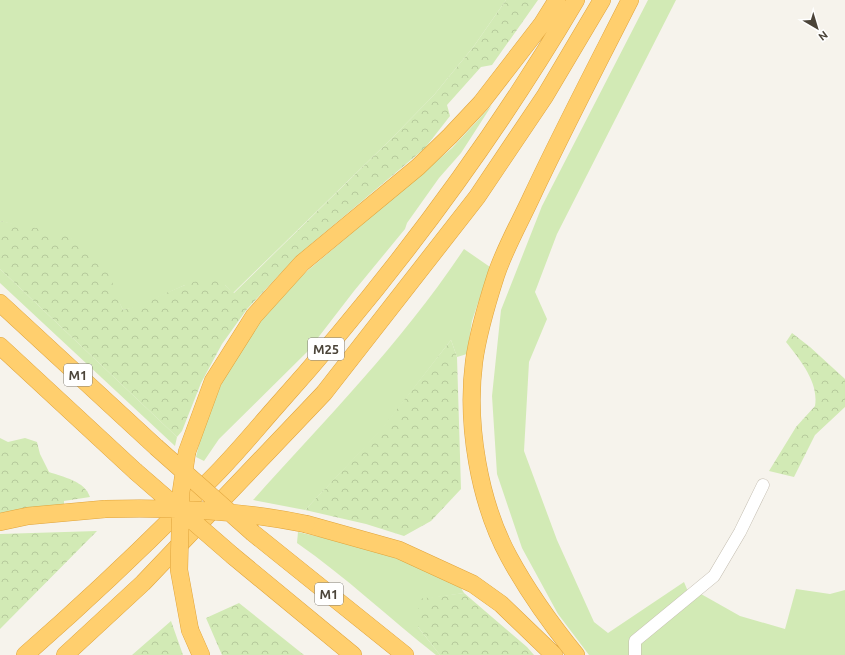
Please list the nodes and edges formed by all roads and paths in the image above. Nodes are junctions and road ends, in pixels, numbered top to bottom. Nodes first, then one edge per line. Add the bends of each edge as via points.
1 (557, 0) edge
2 (576, 0) edge
3 (602, 0) edge
4 (630, 0) edge
5 (0, 302) edge
6 (0, 346) edge
7 (762, 485) dead end
8 (0, 522) edge
9 (25, 655) edge
10 (65, 655) edge
11 (200, 655) edge
12 (353, 655) edge
13 (405, 655) edge
14 (554, 655) edge
15 (576, 655) edge
16 (635, 655) edge

1 - 11 highway, bridge via 542,24 482,103 418,167 302,263 254,316 213,381 187,452 181,492 179,570 190,630
2 - 9 highway, M25 via 512,103 449,195 378,288 308,371 208,482 65,620
3 - 10 highway, M25 via 545,96 478,197 324,393 143,583
4 - 15 highway via 541,178 497,273 480,329 474,362 472,410 477,461 490,511 508,556
5 - 13 highway, M1, bridge via 156,448 253,533
6 - 12 highway, M1, bridge via 135,471
7 - 16 street via 740,532 714,576 635,641
8 - 14 highway, bridge via 28,516 104,509 173,507 249,514 329,529 399,550 473,584 501,604

